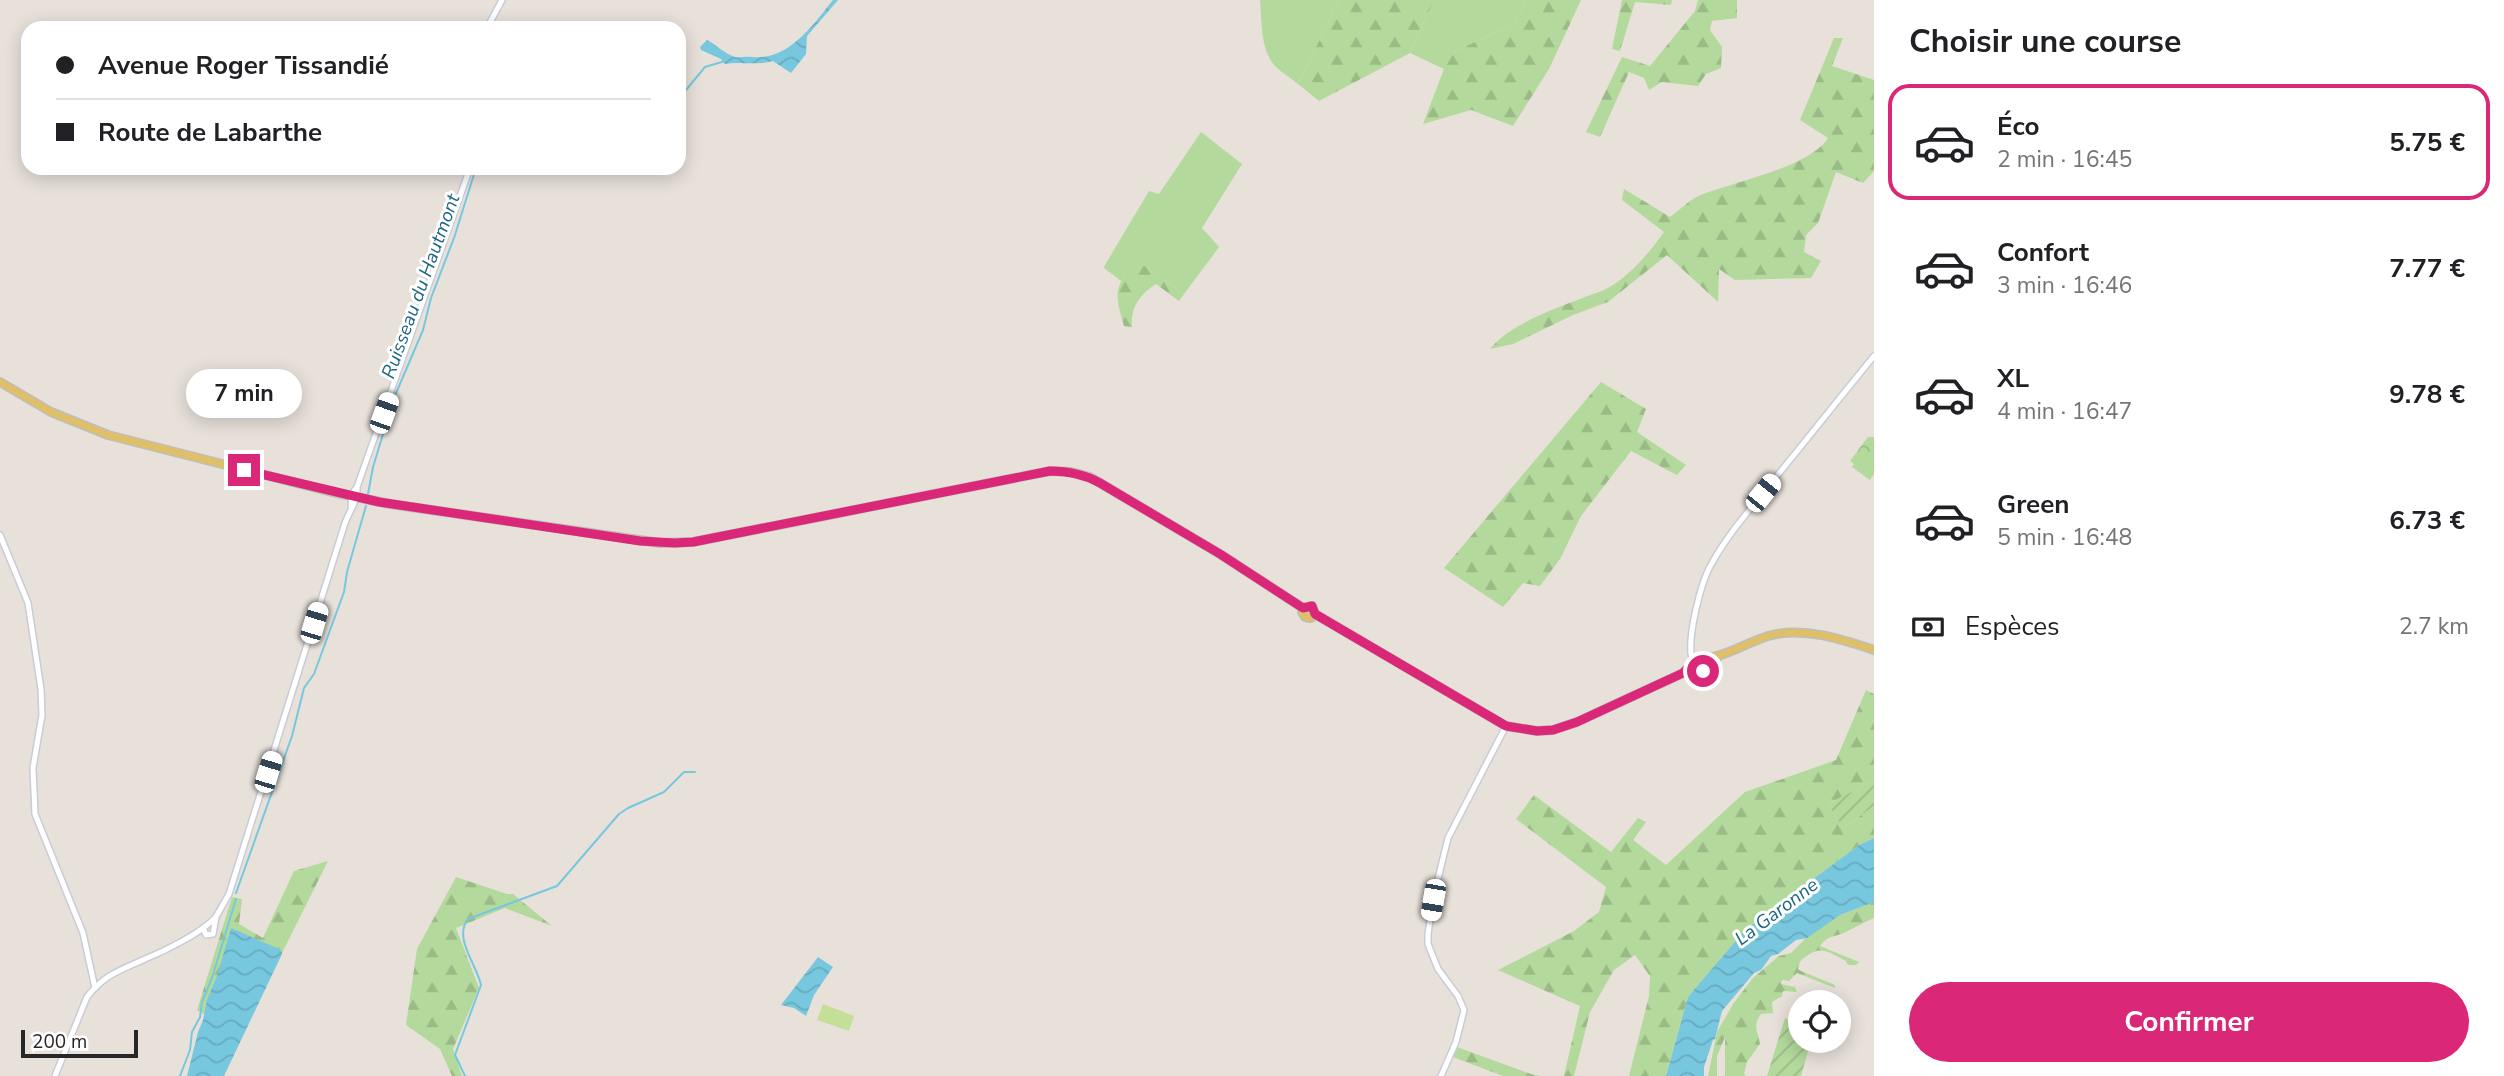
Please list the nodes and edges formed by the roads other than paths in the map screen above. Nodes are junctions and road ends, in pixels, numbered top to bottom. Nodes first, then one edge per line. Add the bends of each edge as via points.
1 (502, 0) edge
2 (491, 21) edge
3 (468, 175) edge
4 (1874, 356) edge
5 (0, 382) edge
6 (354, 497) junction
7 (0, 535) edge
8 (1874, 650) edge
9 (1718, 657) junction
10 (1696, 663) junction
11 (1506, 726) junction
12 (94, 989) junction
13 (55, 1076) edge
14 (1441, 1076) edge

1 - 2 street
3 - 6 street
4 - 10 street via 1711,564 1701,589 1691,647
5 - 6 main road via 59,416 108,436
6 - 11 main road via 675,543 1050,471 1071,472 1090,477 1303,608 1312,606 1315,614
6 - 12 street via 231,889 207,928 123,967
7 - 12 street via 28,603 41,689 42,716 33,768 36,814 83,933
8 - 9 main road via 1822,636 1787,633
9 - 10 main road
9 - 10 main road via 1705,667 1705,663
10 - 11 main road via 1683,673 1553,730
11 - 14 street via 1448,838 1433,900 1428,944 1464,1010
12 - 13 street

